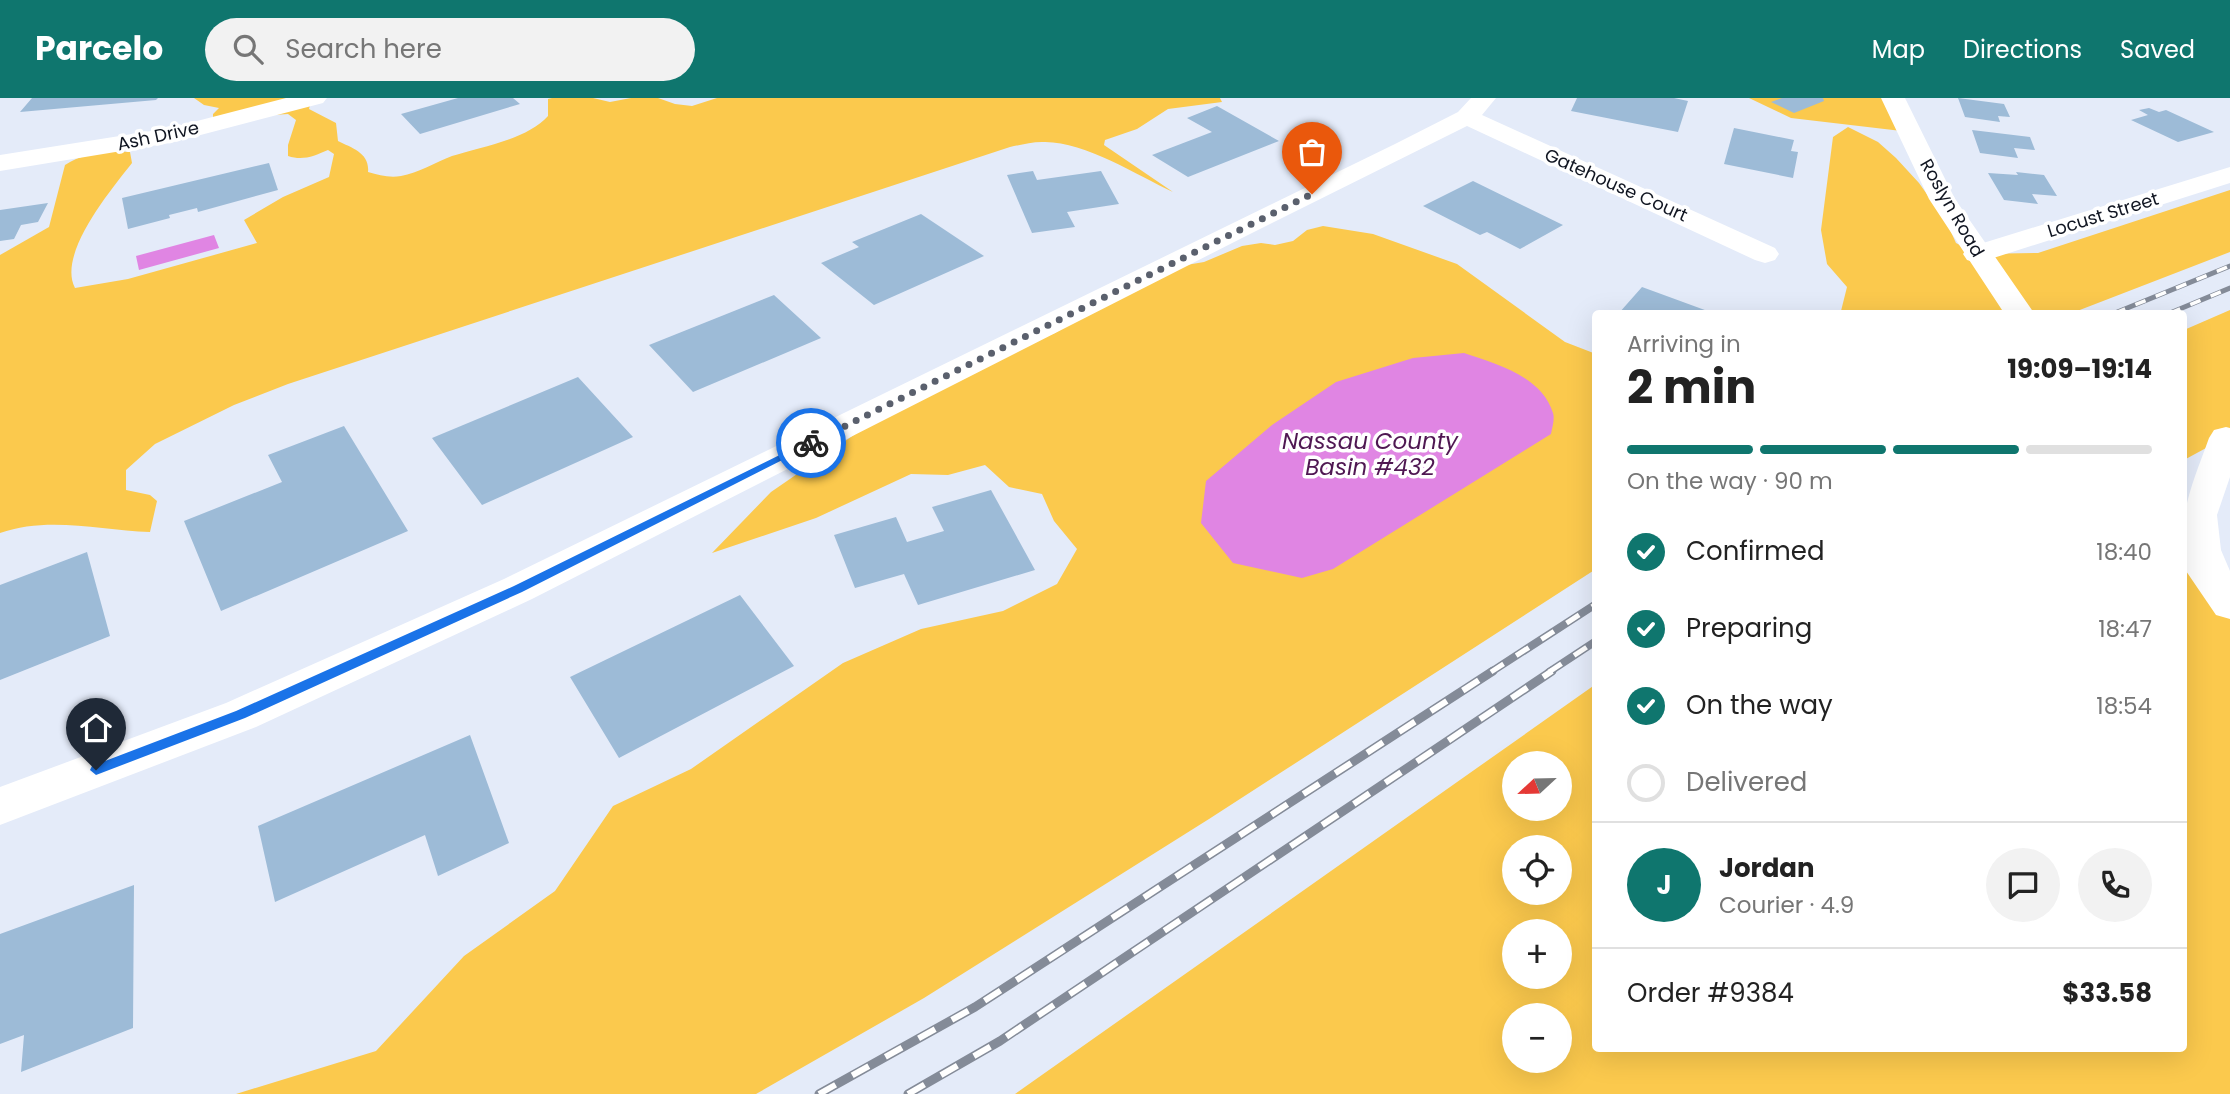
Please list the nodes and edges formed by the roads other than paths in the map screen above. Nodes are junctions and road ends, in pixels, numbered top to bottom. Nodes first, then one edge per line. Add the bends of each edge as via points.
1 (315, 98) edge
2 (1893, 98) edge
3 (1475, 107) edge
4 (0, 163) edge
5 (2230, 175) edge
6 (1765, 254) dead end
7 (1977, 254) junction
8 (2017, 310) edge
9 (2228, 437) edge
10 (2187, 459) edge
11 (2187, 544) edge
12 (2224, 596) edge
13 (0, 806) edge

1 - 4 street, Ash Drive via 170,135
2 - 7 street, Roslyn Road via 1942,199
3 - 6 street, Gatehouse Court
3 - 13 street via 518,589 240,715
5 - 7 street, Locust Street
7 - 8 street, Roslyn Road
9 - 10 street
9 - 12 street via 2199,515 2202,550
11 - 12 street

